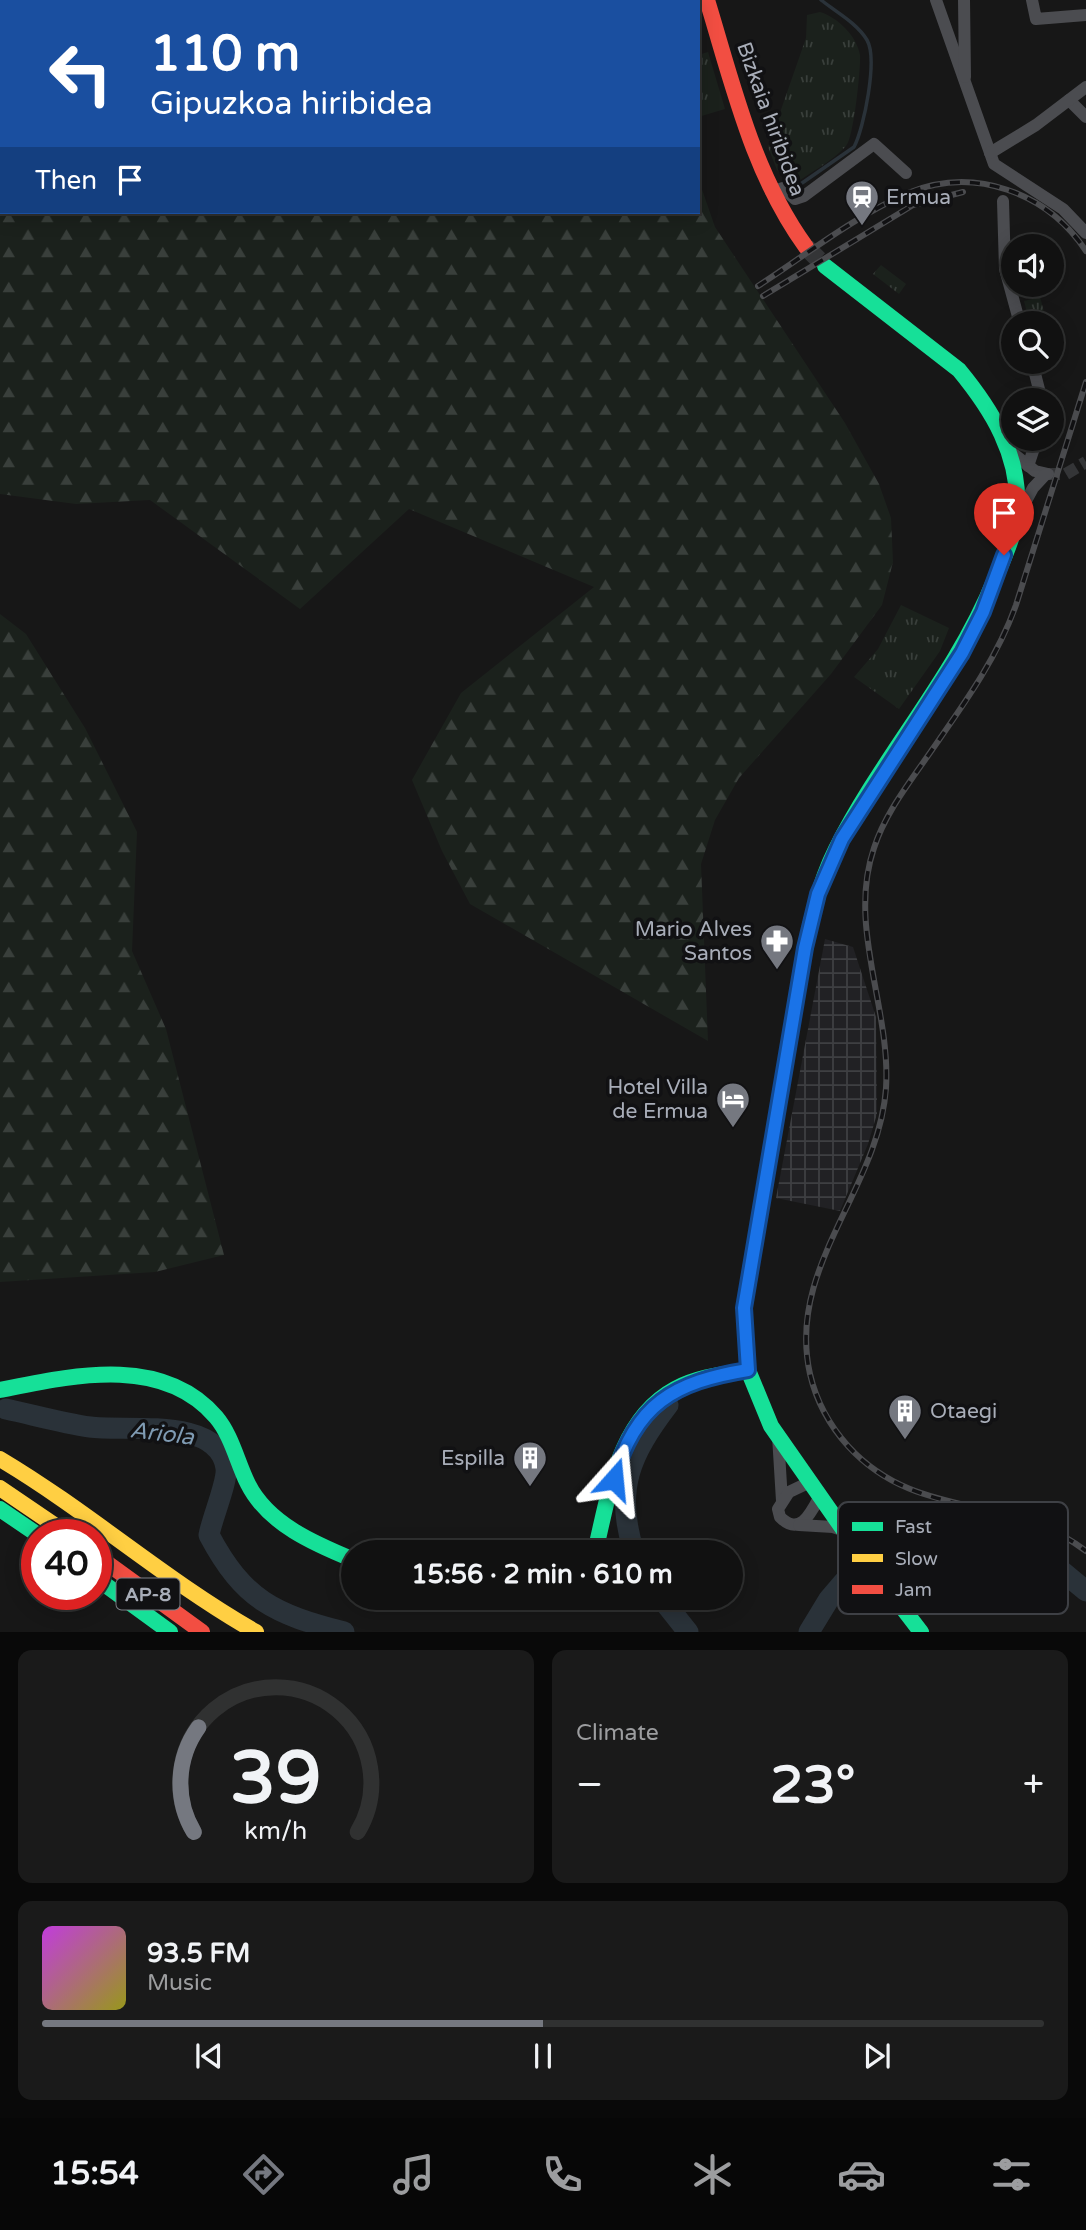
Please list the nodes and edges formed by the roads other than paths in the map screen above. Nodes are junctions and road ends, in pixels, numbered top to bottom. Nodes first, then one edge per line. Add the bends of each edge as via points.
1 (707, 0) edge
2 (936, 0) edge
3 (964, 0) edge
4 (1032, 0) edge
5 (1086, 15) edge
6 (965, 77) junction
7 (1086, 87) edge
8 (1069, 100) junction
9 (1086, 117) edge
10 (990, 153) junction
11 (906, 173) dead end
12 (771, 192) junction
13 (1003, 201) dead end
14 (1086, 233) edge
15 (806, 247) tunnel mouth
16 (825, 266) tunnel mouth
17 (1016, 311) edge
18 (1001, 432) edge
19 (1009, 451) edge
20 (1010, 451) edge
21 (1010, 451) edge
22 (1033, 451) edge
23 (1028, 466) junction
24 (1045, 476) junction
25 (1012, 531) junction
26 (748, 1370) junction
27 (0, 1390) edge
28 (778, 1436) junction
29 (0, 1459) edge
30 (810, 1482) junction
31 (0, 1488) edge
32 (820, 1496) junction
33 (782, 1501) junction
34 (0, 1509) edge
35 (46, 1519) edge
36 (838, 1521) edge
37 (21, 1523) edge
38 (799, 1525) junction
39 (838, 1529) edge
40 (598, 1540) edge
41 (341, 1555) edge
42 (112, 1567) edge
43 (112, 1590) edge
44 (907, 1614) edge
45 (170, 1632) edge
46 (202, 1632) edge
47 (256, 1632) edge
48 (921, 1632) edge

1 - 12 main road, Bizkaia hiribidea
2 - 6 street
3 - 6 street
4 - 5 street via 1036,19
6 - 10 street
7 - 8 street
8 - 9 street
8 - 10 street
10 - 14 street via 994,164 1063,209
11 - 12 street via 874,144 804,195 795,199 783,188
12 - 15 main road, Bizkaia hiribidea
13 - 17 street via 1005,269
16 - 18 main road via 958,370
19 - 25 main road via 1017,507
20 - 23 street
21 - 24 street via 1022,471
22 - 23 street
23 - 24 street
24 - 25 street via 1025,501
25 - 26 main road via 983,612 962,653 842,839 818,894 744,1308
26 - 28 main road
26 - 40 main road via 677,1388 651,1407 620,1459
27 - 41 main road via 111,1374 173,1385 216,1417 253,1492 271,1513
28 - 30 main road
28 - 33 street
29 - 47 main road
30 - 32 main road
30 - 33 street via 789,1492
31 - 35 main road
32 - 36 main road
32 - 38 street
33 - 38 street via 780,1517
34 - 37 main road
38 - 39 street
42 - 46 main road, AP-8
43 - 45 main road, AP-8
44 - 48 main road

